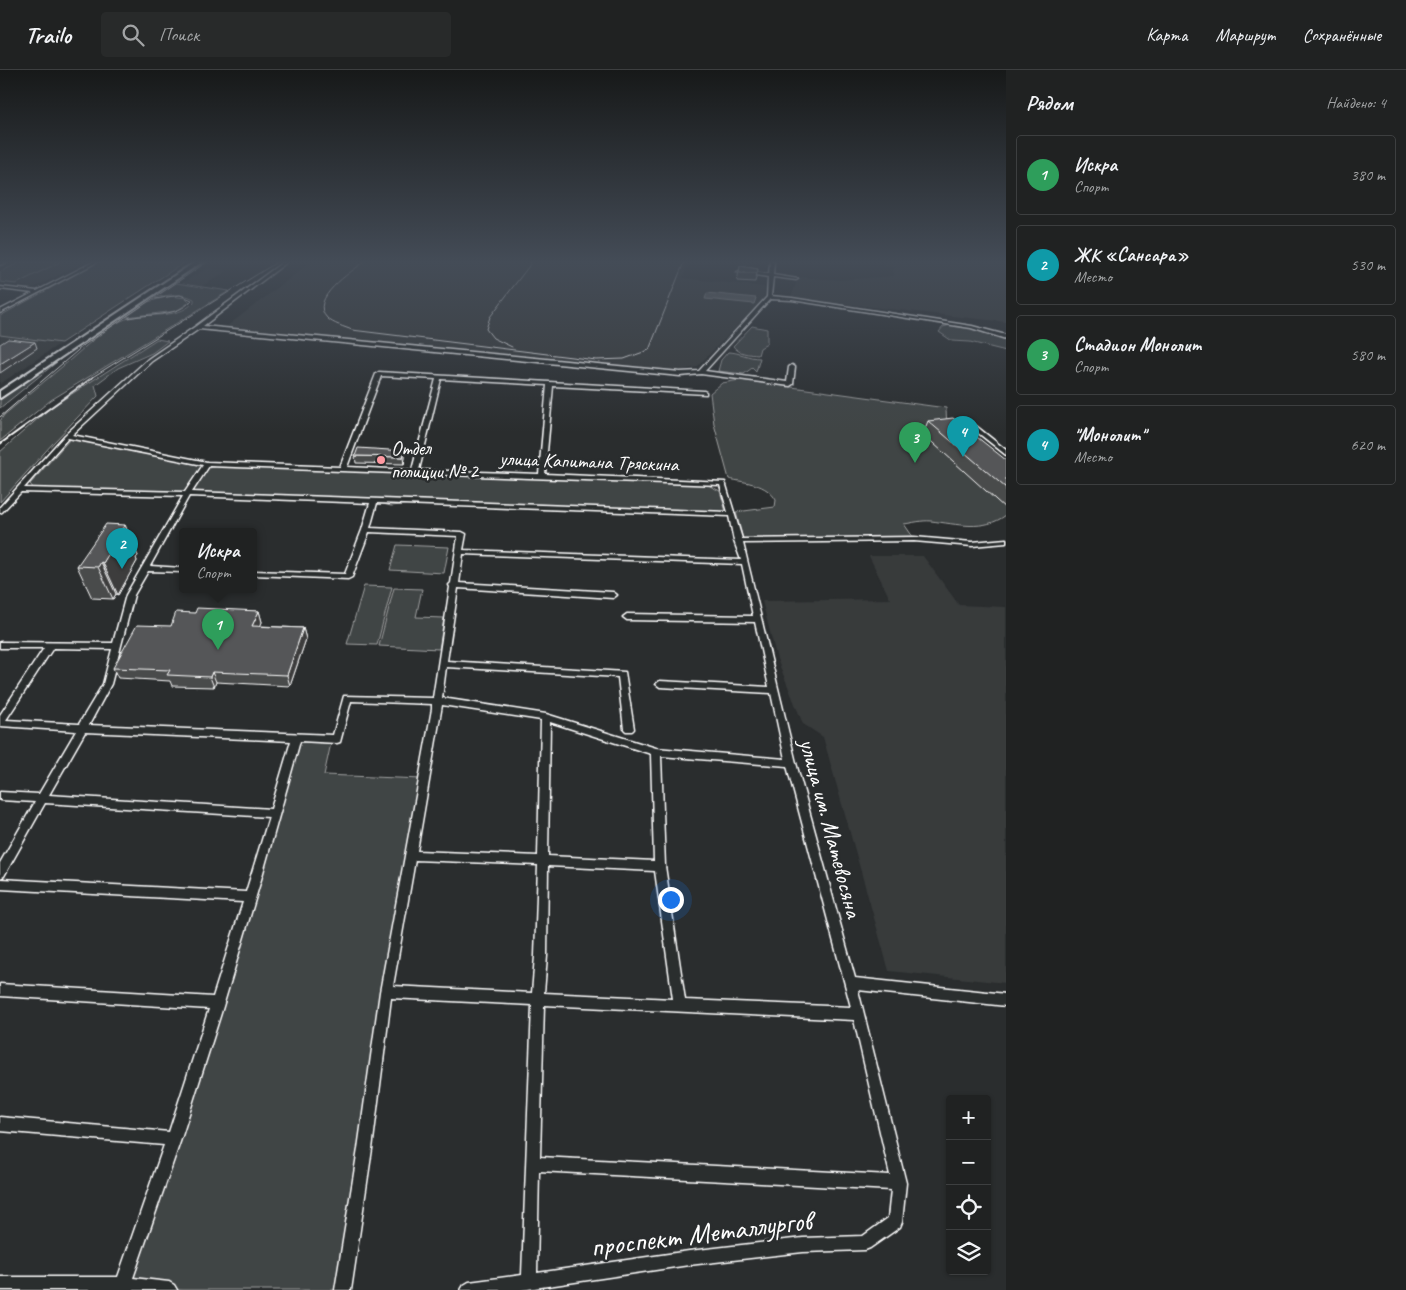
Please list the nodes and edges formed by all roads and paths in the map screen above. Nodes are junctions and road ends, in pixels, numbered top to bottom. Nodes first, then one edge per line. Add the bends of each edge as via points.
1 (104, 319) edge
2 (114, 319) edge
3 (209, 319) edge
4 (750, 319) edge
5 (920, 319) edge
6 (198, 327) junction
7 (1006, 338) edge
8 (792, 367) dead end
9 (701, 372) junction
10 (439, 377) junction
11 (550, 383) junction
12 (0, 388) edge
13 (704, 393) dead end
14 (0, 395) edge
15 (67, 436) junction
16 (1006, 453) edge
17 (1000, 458) edge
18 (207, 464) junction
19 (343, 468) junction
20 (414, 471) junction
21 (542, 475) junction
22 (723, 483) joint
23 (18, 490) junction
24 (187, 494) junction
25 (374, 500) junction
26 (0, 511) edge
27 (731, 514) junction
28 (366, 530) junction
29 (1006, 540) edge
30 (738, 541) junction
31 (459, 552) junction
32 (745, 562) junction
33 (144, 568) junction
34 (179, 570) edge
35 (257, 573) edge
36 (453, 585) junction
37 (613, 595) dead end
38 (628, 617) dead end
39 (758, 619) junction
40 (0, 645) edge
41 (51, 645) junction
42 (116, 646) junction
43 (442, 664) junction
44 (660, 684) dead end
45 (774, 690) junction
46 (437, 701) junction
47 (546, 717) junction
48 (0, 723) edge
49 (82, 728) junction
50 (629, 729) dead end
51 (296, 738) junction
52 (656, 752) junction
53 (791, 763) junction
54 (0, 796) edge
55 (43, 798) junction
56 (275, 813) junction
57 (410, 854) junction
58 (542, 862) junction
59 (660, 866) junction
60 (0, 873) edge
61 (0, 884) edge
62 (249, 897) junction
63 (850, 983) junction
64 (0, 990) edge
65 (386, 992) junction
66 (538, 999) junction
67 (1006, 1000) edge
68 (216, 1003) junction
69 (680, 1005) junction
70 (859, 1014) junction
71 (0, 1124) edge
72 (174, 1139) junction
73 (533, 1164) junction
74 (900, 1183) junction
75 (529, 1281) junction
76 (0, 1285) edge
77 (123, 1285) junction
78 (169, 1290) edge
79 (342, 1290) edge
80 (469, 1290) edge

1 - 12 main road
2 - 14 main road
3 - 6 street
4 - 9 street
5 - 7 street via 972,327
6 - 9 street via 680,374
6 - 15 street via 150,360
8 - 9 street via 790,384
10 - 11 street
10 - 19 street via 380,374
10 - 20 street
11 - 13 street
11 - 21 street
15 - 18 street, улица Капитана Тряскина
15 - 23 street
16 - 17 street via 972,430
18 - 19 street, улица Капитана Тряскина
18 - 24 street
19 - 20 street, улица Капитана Тряскина
20 - 21 street, улица Капитана Тряскина
21 - 22 street, улица Капитана Тряскина
22 - 27 street, улица им. Матевосяна
23 - 24 street
23 - 26 street
24 - 25 street
24 - 33 street
25 - 27 street
25 - 28 street
27 - 30 street, улица им. Матевосяна
28 - 31 street via 462,534
28 - 35 street via 348,577
29 - 30 street via 972,544 914,539
30 - 32 street, улица им. Матевосяна
31 - 32 street
31 - 36 street
32 - 39 street, улица им. Матевосяна
33 - 34 street
33 - 42 street via 130,595
36 - 37 street
36 - 43 street
38 - 39 street
39 - 45 street, улица им. Матевосяна
40 - 41 street
41 - 42 street
41 - 48 street
42 - 49 street via 107,684
43 - 46 street
43 - 50 street via 622,674
44 - 45 street
45 - 53 street, улица им. Матевосяна
46 - 47 street
46 - 51 street via 346,698 337,739
46 - 57 street
47 - 52 street
47 - 58 street
48 - 49 street
49 - 51 street
49 - 55 street
51 - 56 street
52 - 53 street
52 - 59 street
53 - 63 street, улица им. Матевосяна
54 - 55 street
55 - 56 street
55 - 60 street
56 - 62 street
57 - 58 street
57 - 65 street
58 - 59 street
58 - 66 street
59 - 69 street
61 - 62 street
62 - 68 street
63 - 67 street
63 - 70 street, улица им. Матевосяна
64 - 68 street
65 - 66 street
65 - 79 street
66 - 69 street
66 - 73 street
68 - 72 street
69 - 70 street
70 - 74 street, улица им. Матевосяна
71 - 72 street
72 - 77 street
73 - 74 street
73 - 75 street
74 - 75 street, проспект Металлургов via 895,1222 865,1243 803,1244
75 - 80 street, проспект Металлургов
76 - 77 street
77 - 78 street

